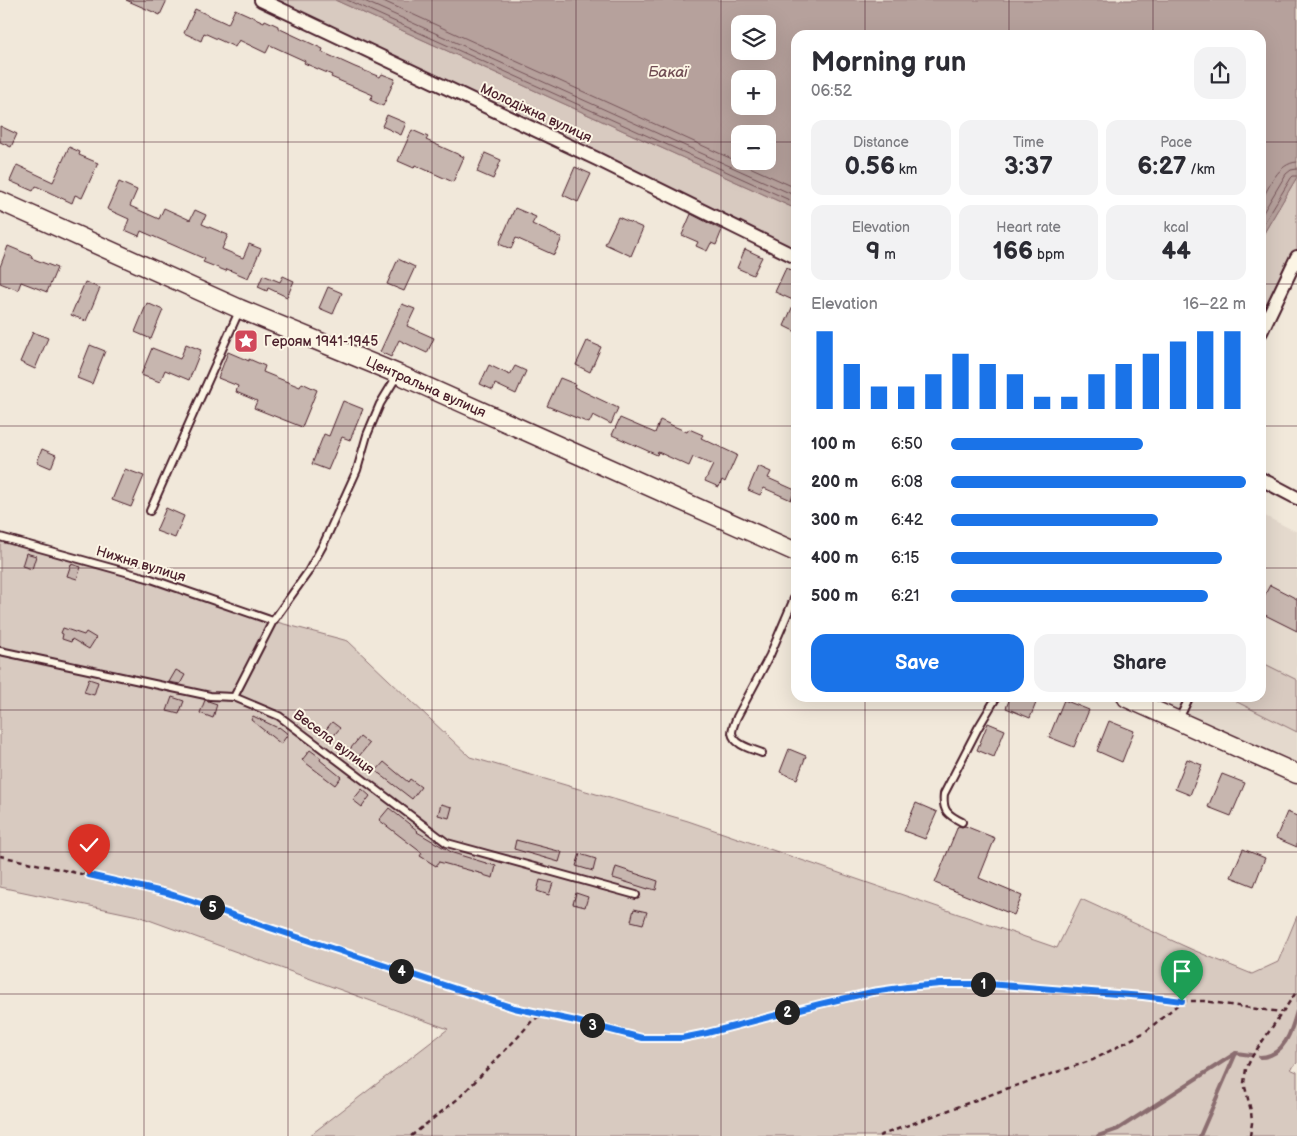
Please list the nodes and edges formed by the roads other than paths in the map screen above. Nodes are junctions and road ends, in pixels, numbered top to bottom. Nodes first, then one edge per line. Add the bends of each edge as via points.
1 (261, 0) edge
2 (0, 202) edge
3 (791, 255) edge
4 (1297, 257) edge
5 (240, 309) junction
6 (1266, 322) edge
7 (398, 374) junction
8 (1266, 482) edge
9 (1297, 498) edge
10 (150, 511) dead end
11 (0, 537) edge
12 (791, 550) edge
13 (791, 606) edge
14 (273, 621) junction
15 (0, 651) edge
16 (234, 697) junction
17 (994, 702) edge
18 (1136, 702) edge
19 (1187, 702) edge
20 (1178, 720) junction
21 (762, 753) dead end
22 (1297, 774) edge
23 (962, 822) dead end
24 (636, 895) dead end

1 - 3 street, Молодіжна вулиця
2 - 5 street, Центральна вулиця
4 - 6 street
5 - 7 street, Центральна вулиця
5 - 10 lane
7 - 12 street, Центральна вулиця
7 - 14 lane via 380,404 357,470 323,545
8 - 9 street
11 - 14 lane, Нижня вулиця via 151,579
13 - 21 lane via 733,728 735,739
14 - 16 lane
15 - 16 lane, Весела вулиця via 210,696
16 - 24 lane, Весела вулиця via 279,716 447,843
17 - 23 lane via 944,794 943,802 949,816
18 - 20 street
19 - 20 lane
20 - 22 street

